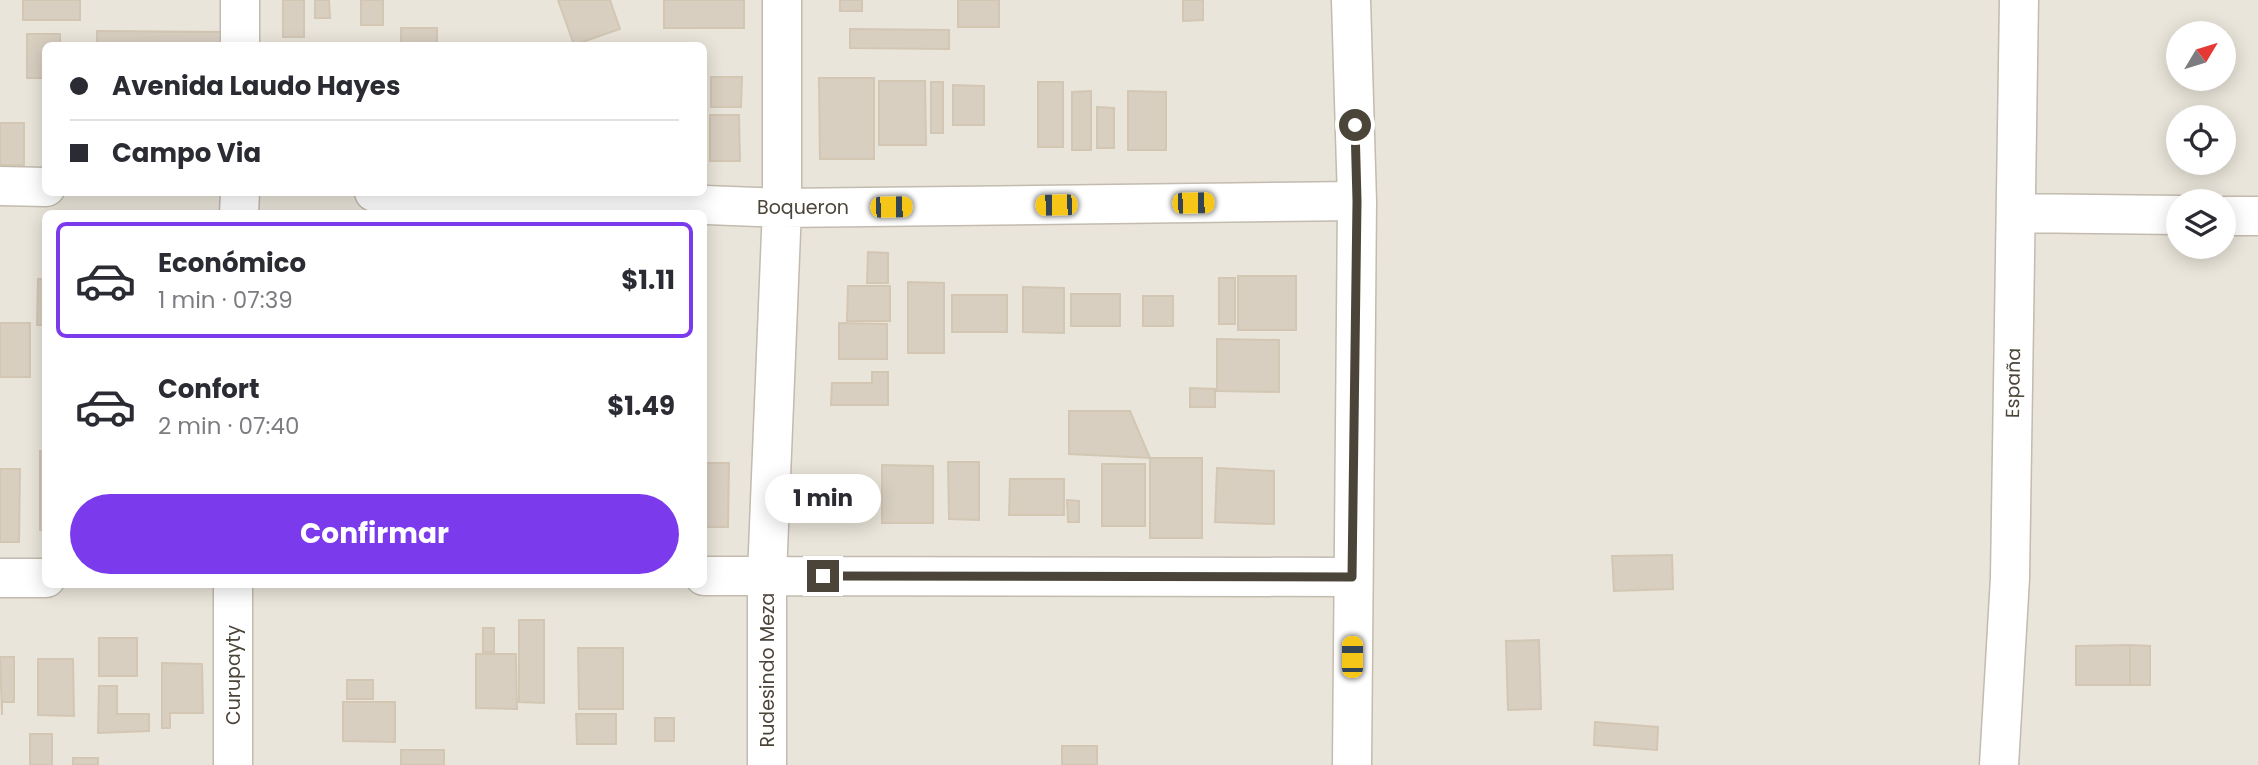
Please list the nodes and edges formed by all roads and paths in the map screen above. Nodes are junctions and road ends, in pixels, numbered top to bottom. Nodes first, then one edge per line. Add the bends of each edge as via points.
1 (240, 0) edge
2 (782, 0) edge
3 (1351, 0) edge
4 (2019, 0) edge
5 (240, 42) edge
6 (0, 186) edge
7 (42, 187) edge
8 (476, 196) edge
9 (1357, 201) junction
10 (782, 208) junction
11 (2016, 213) junction
12 (2166, 215) edge
13 (2236, 216) edge
14 (2258, 216) edge
15 (767, 575) junction
16 (707, 576) edge
17 (1352, 577) junction
18 (0, 578) edge
19 (42, 578) edge
20 (233, 588) edge
21 (233, 765) edge
22 (767, 765) edge
23 (1352, 765) edge
24 (1999, 765) edge

1 - 5 street
2 - 10 street, Rudesindo Meza
3 - 9 street
4 - 11 street, España
6 - 7 street
8 - 10 street, Boqueron
9 - 10 street, Boqueron
9 - 17 street
10 - 15 street, Rudesindo Meza
11 - 12 street
11 - 24 street, España via 2010,578
13 - 14 street
15 - 16 street
15 - 17 street
15 - 22 street, Rudesindo Meza
17 - 23 street
18 - 19 street
20 - 21 street, Curupayty

